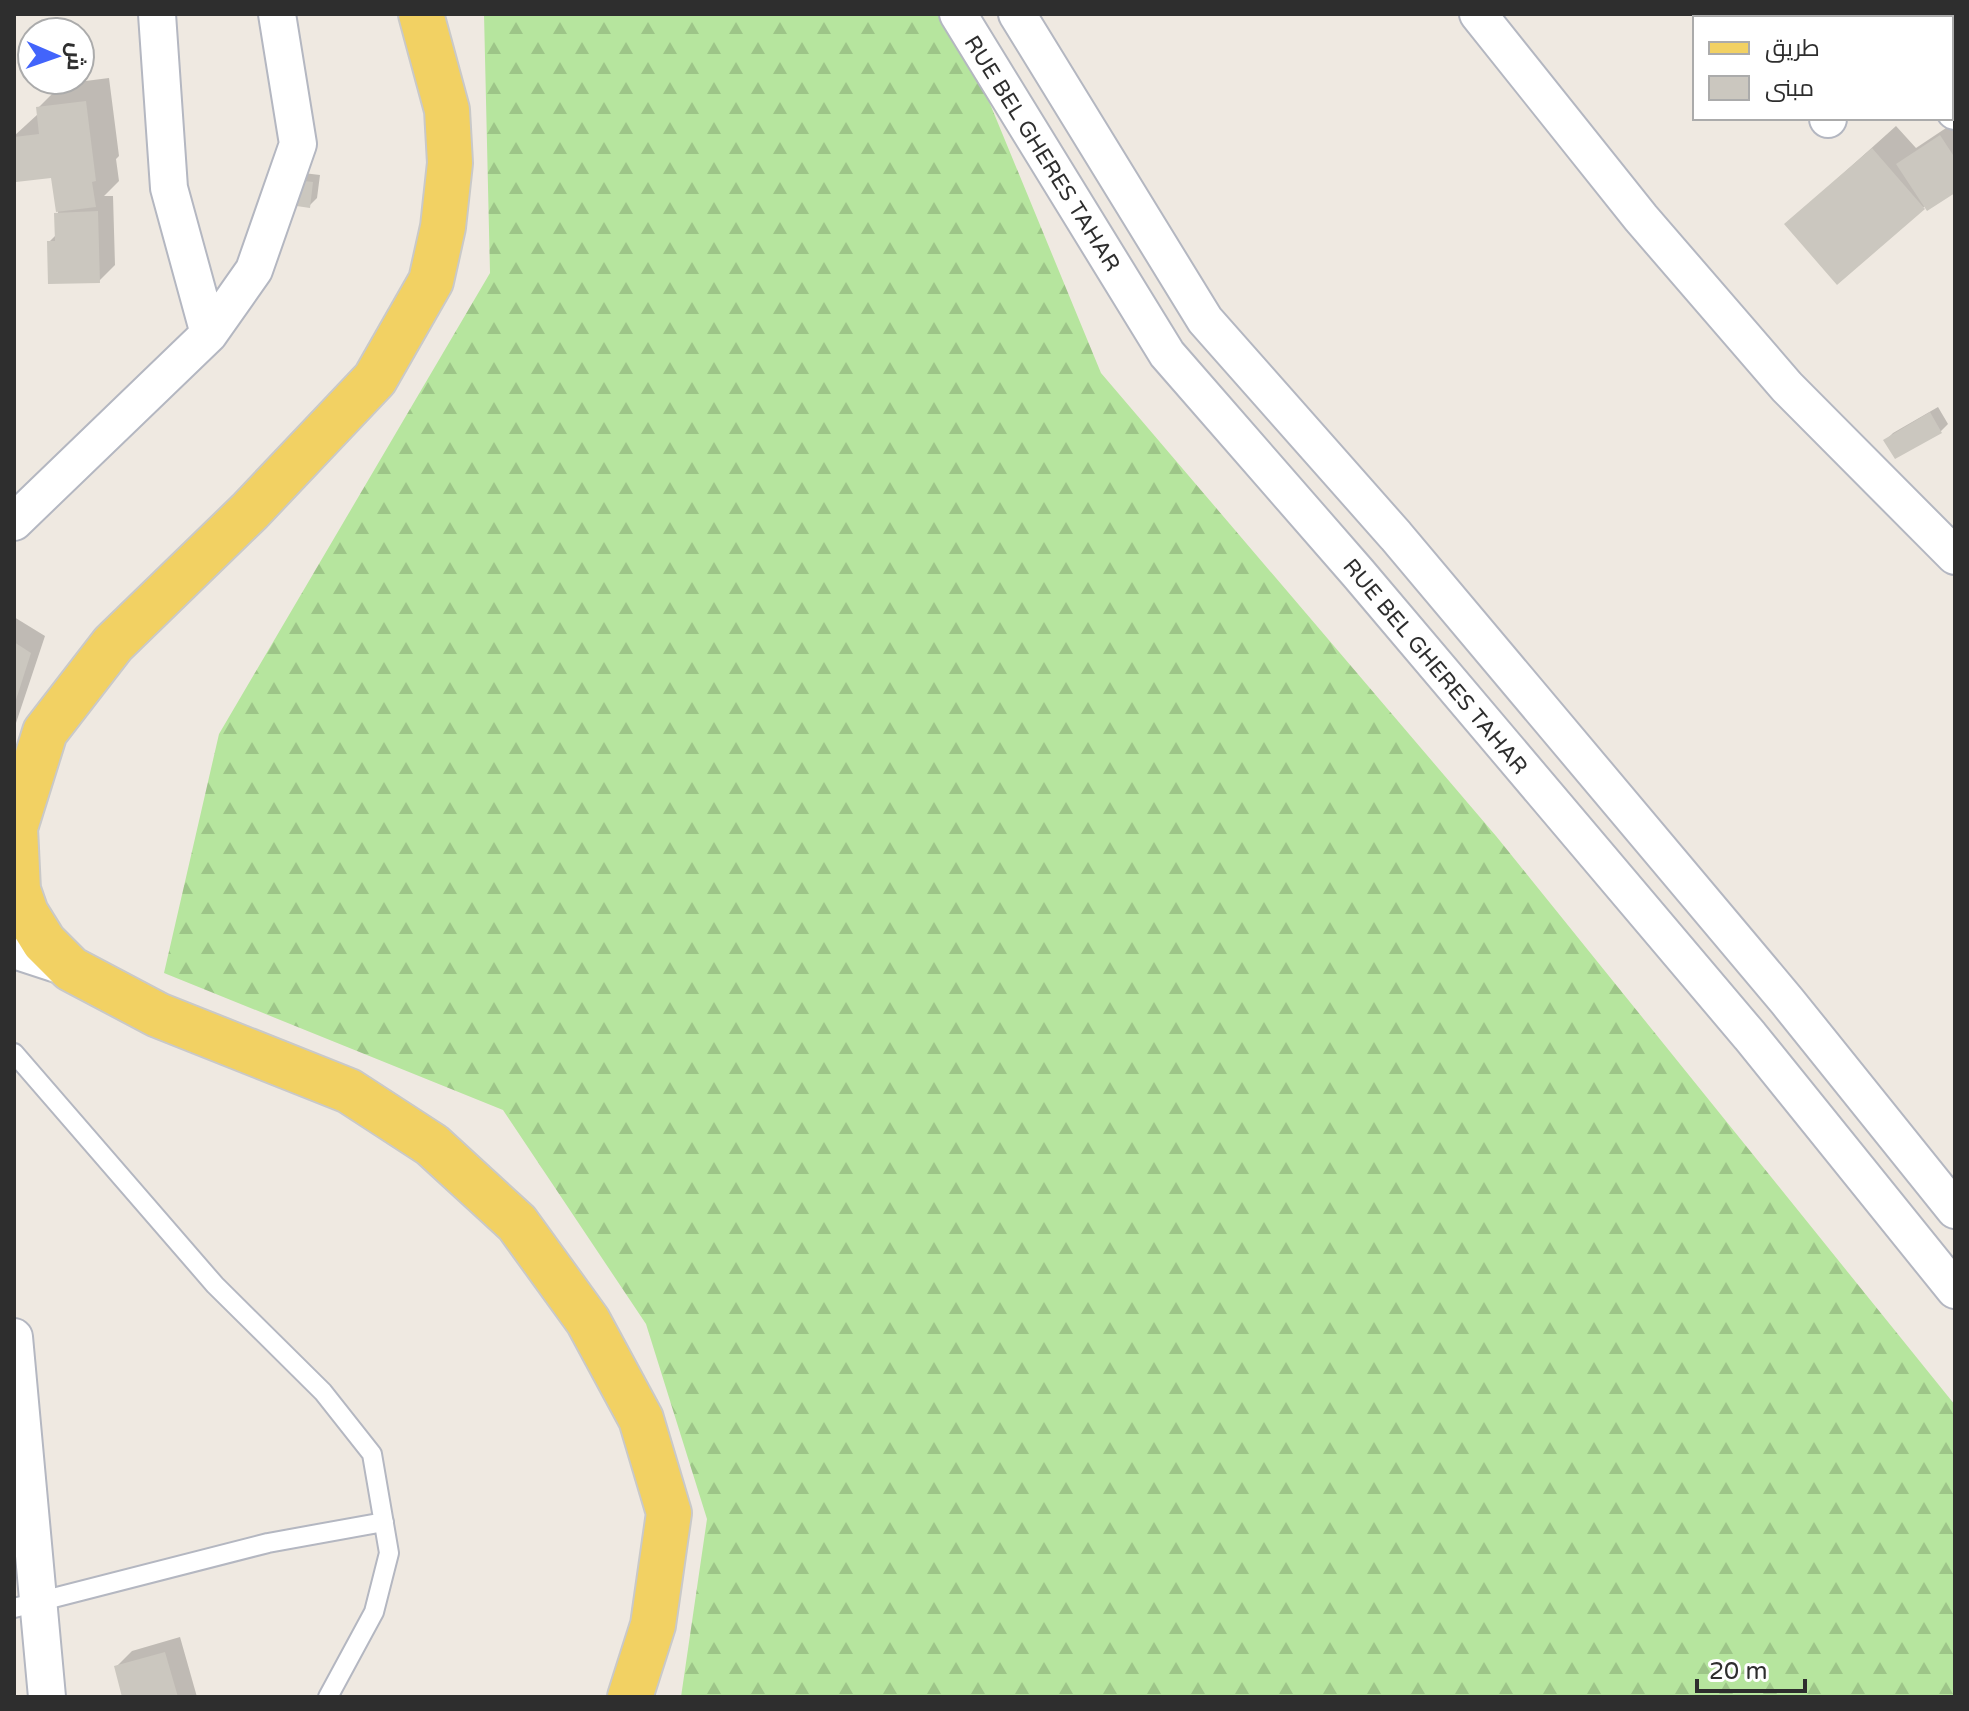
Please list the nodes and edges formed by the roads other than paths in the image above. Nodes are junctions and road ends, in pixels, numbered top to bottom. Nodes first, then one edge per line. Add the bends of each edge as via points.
1 (157, 14) edge
2 (277, 14) edge
3 (421, 14) edge
4 (958, 14) edge
5 (1017, 14) edge
6 (1478, 14) edge
7 (209, 334) junction
8 (19, 512) edge
9 (1955, 556) edge
10 (15, 833) edge
11 (18, 935) edge
12 (14, 1053) edge
13 (1955, 1210) edge
14 (1955, 1290) edge
15 (14, 1337) edge
16 (384, 1522) junction
17 (26, 1605) edge
18 (47, 1697) edge
19 (328, 1697) edge
20 (630, 1697) edge

1 - 7 street via 169,188
2 - 7 street via 298,144 254,270
3 - 10 main road via 447,110 450,163 431,281 375,379 113,644 45,732
4 - 14 street, RUE BEL GHERES TAHAR via 1167,354 1739,1023
5 - 13 street via 1205,320 1396,536 1787,1001
6 - 9 street via 1641,218 1787,387
7 - 8 street
10 - 11 main road
11 - 20 main road via 44,942 71,969 158,1015 349,1091 432,1145 517,1223 588,1321 641,1419 669,1513 653,1625
12 - 16 lane via 215,1285 333,1404 372,1454
15 - 17 street
16 - 17 lane via 268,1543
16 - 19 lane via 389,1553 374,1612
17 - 18 street

